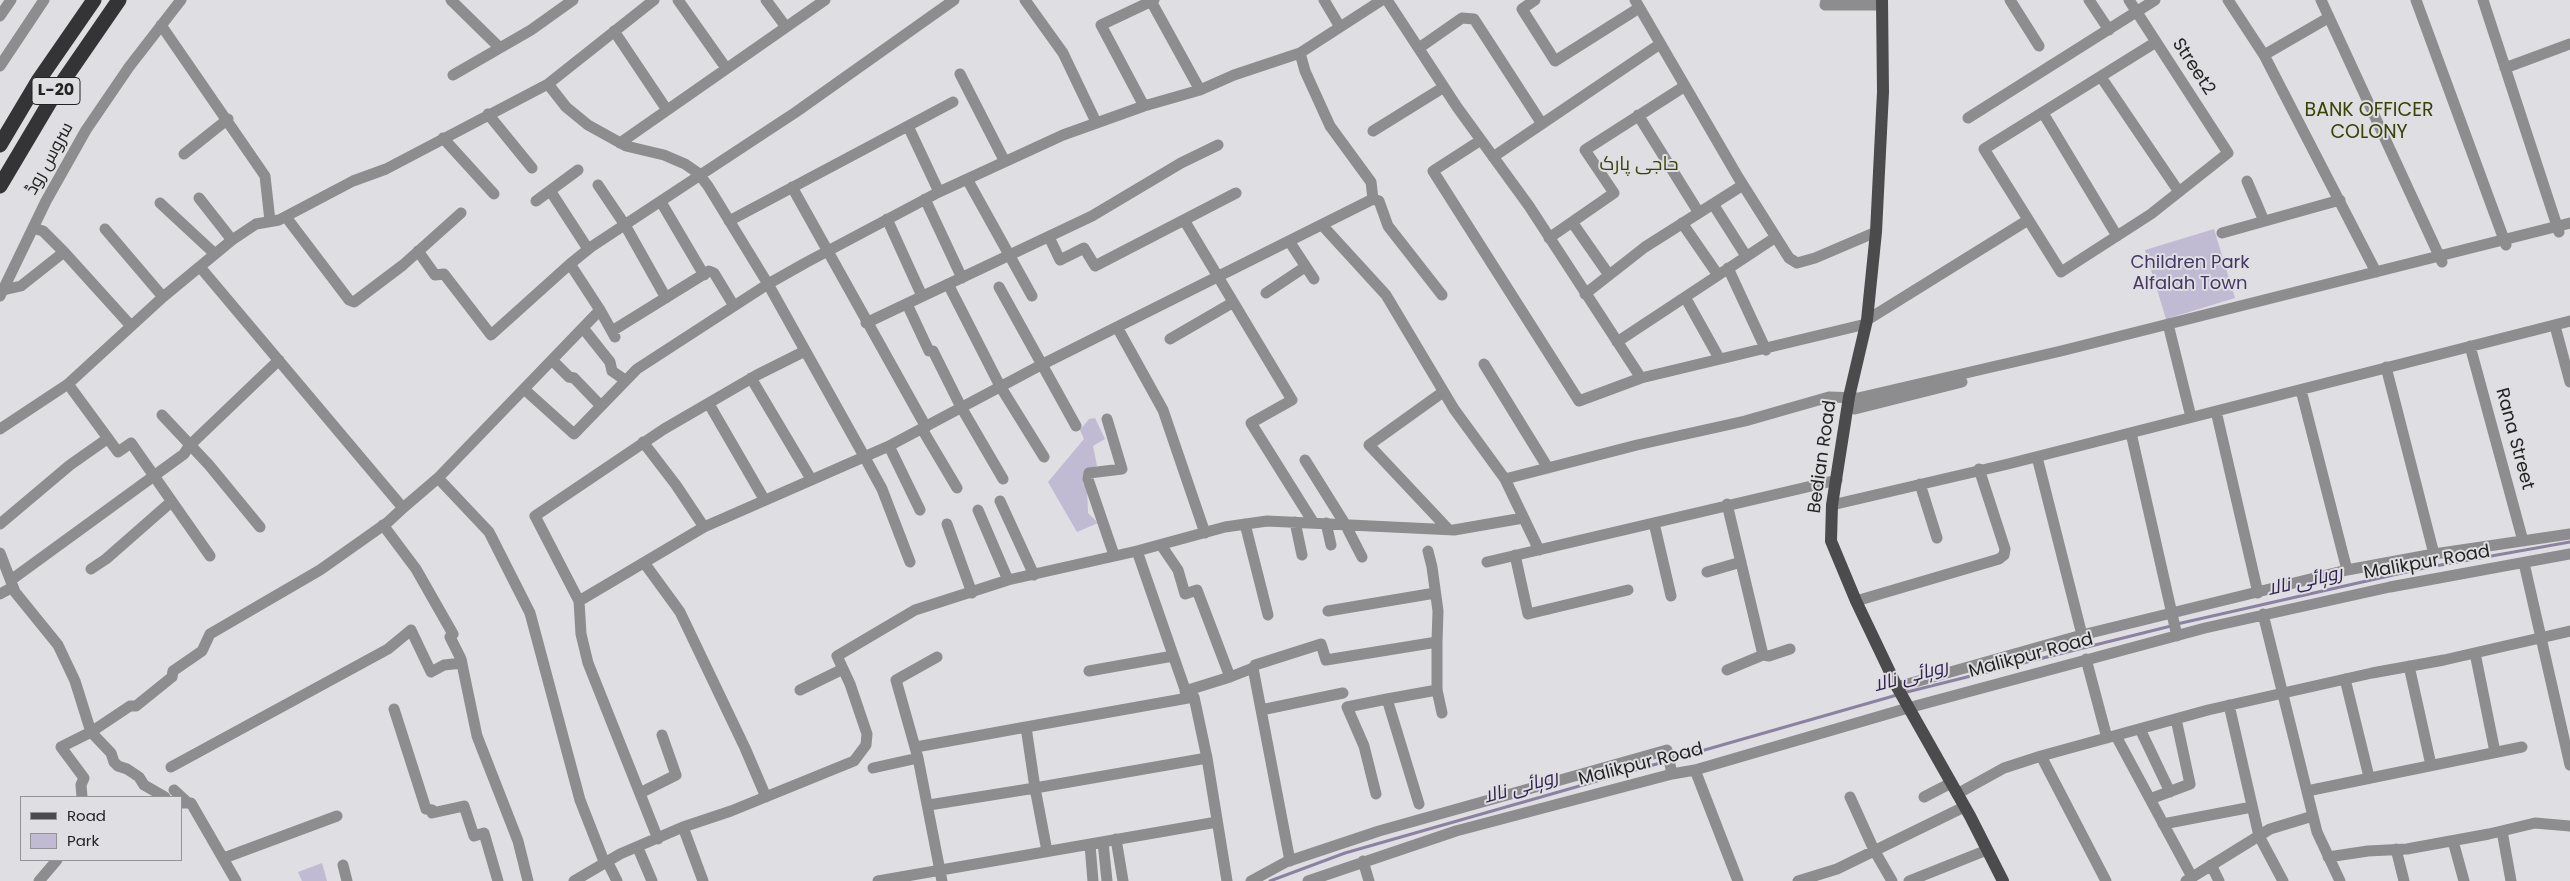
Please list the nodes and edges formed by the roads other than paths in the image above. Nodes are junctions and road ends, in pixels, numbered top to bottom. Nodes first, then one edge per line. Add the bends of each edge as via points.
1 (11, 0) edge
2 (44, 0) edge
3 (94, 0) edge
4 (119, 0) edge
5 (181, 0) edge
6 (451, 0) edge
7 (573, 0) edge
8 (654, 0) edge
9 (678, 0) edge
10 (766, 0) edge
11 (825, 0) edge
12 (954, 0) edge
13 (1025, 0) edge
14 (1324, 0) edge
15 (1382, 0) edge
16 (1388, 0) edge
17 (1535, 0) edge
18 (1826, 0) edge
19 (2010, 0) edge
20 (2089, 0) edge
21 (2129, 0) edge
22 (2155, 0) edge
23 (2228, 0) edge
24 (2416, 0) edge
25 (2483, 0) edge
26 (1153, 1) edge
27 (2323, 1) edge
28 (1882, 2) edge
29 (1637, 4) edge
30 (2137, 12) junction
31 (0, 16) edge
32 (2328, 18) junction
33 (161, 25) junction
34 (786, 27) junction
35 (1340, 27) junction
36 (2109, 30) junction
37 (614, 31) junction
38 (2156, 42) junction
39 (1660, 44) junction
40 (2570, 44) edge
41 (2039, 46) dead end
42 (500, 48) junction
43 (1419, 48) junction
44 (1300, 53) junction
45 (2264, 55) junction
46 (0, 66) edge
47 (726, 68) junction
48 (2505, 68) junction
49 (960, 74) dead end
50 (453, 75) dead end
51 (2101, 77) junction
52 (548, 84) junction
53 (1684, 86) junction
54 (1444, 87) junction
55 (1200, 90) junction
56 (953, 102) dead end
57 (1144, 106) junction
58 (667, 110) junction
59 (2044, 113) junction
60 (488, 114) junction
61 (1638, 115) junction
62 (1968, 118) dead end
63 (228, 119) junction
64 (1096, 122) junction
65 (1542, 124) junction
66 (908, 126) junction
67 (1373, 131) dead end
68 (443, 138) junction
69 (1481, 140) junction
70 (620, 143) junction
71 (0, 144) edge
72 (1218, 145) dead end
73 (184, 154) dead end
74 (1493, 157) junction
75 (1004, 160) junction
76 (532, 168) dead end
77 (578, 170) dead end
78 (700, 177) junction
79 (967, 179) junction
80 (2246, 181) dead end
81 (598, 184) dead end
82 (1743, 185) junction
83 (0, 186) edge
84 (792, 187) junction
85 (551, 192) junction
86 (939, 192) junction
87 (1236, 192) dead end
88 (2179, 192) junction
89 (494, 194) dead end
90 (199, 198) dead end
91 (925, 199) junction
92 (1373, 199) junction
93 (2340, 200) junction
94 (536, 201) dead end
95 (160, 202) dead end
96 (661, 202) junction
97 (1713, 204) junction
98 (461, 213) dead end
99 (1699, 213) junction
100 (286, 217) junction
101 (888, 219) junction
102 (1184, 220) junction
103 (2028, 220) junction
104 (270, 221) junction
105 (729, 221) junction
106 (2264, 221) junction
107 (1572, 222) junction
108 (1682, 223) junction
109 (2570, 223) edge
110 (625, 225) junction
111 (1322, 225) junction
112 (33, 228) junction
113 (105, 229) dead end
114 (2562, 229) edge
115 (1876, 232) junction
116 (2222, 233) dead end
117 (1049, 236) junction
118 (2117, 236) junction
119 (1776, 237) junction
120 (1549, 238) junction
121 (232, 240) junction
122 (1289, 242) junction
123 (2505, 242) junction
124 (588, 250) junction
125 (418, 251) junction
126 (64, 252) junction
127 (828, 252) junction
128 (215, 254) junction
129 (1010, 255) junction
130 (1746, 256) junction
131 (2441, 259) junction
132 (570, 264) junction
133 (200, 267) junction
134 (1305, 267) junction
135 (1728, 268) junction
136 (2376, 272) junction
137 (704, 274) junction
138 (1609, 275) junction
139 (1718, 275) junction
140 (962, 278) junction
141 (1217, 278) junction
142 (1314, 280) dead end
143 (768, 284) junction
144 (948, 284) junction
145 (999, 287) dead end
146 (1, 293) edge
147 (1266, 293) dead end
148 (1585, 294) junction
149 (1442, 295) dead end
150 (922, 296) junction
151 (1032, 296) dead end
152 (164, 297) junction
153 (1685, 297) junction
154 (666, 298) junction
155 (1232, 303) junction
156 (907, 304) junction
157 (734, 306) junction
158 (600, 310) junction
159 (2570, 321) edge
160 (1866, 322) junction
161 (866, 323) junction
162 (131, 326) junction
163 (2554, 326) junction
164 (1118, 327) junction
165 (2169, 327) junction
166 (583, 328) junction
167 (1170, 338) dead end
168 (1617, 342) junction
169 (2470, 346) junction
170 (1766, 350) junction
171 (805, 351) junction
172 (1719, 358) junction
173 (278, 360) junction
174 (552, 360) junction
175 (1484, 364) dead end
176 (1041, 365) junction
177 (2386, 367) junction
178 (751, 378) junction
179 (1641, 378) junction
180 (626, 380) junction
181 (2570, 382) edge
182 (68, 384) junction
183 (1000, 386) junction
184 (524, 389) junction
185 (2301, 390) junction
186 (1443, 392) junction
187 (1848, 402) junction
188 (709, 404) junction
189 (600, 406) junction
190 (961, 407) junction
191 (2216, 411) junction
192 (162, 415) dead end
193 (2191, 417) junction
194 (1107, 419) dead end
195 (1076, 426) dead end
196 (924, 428) junction
197 (0, 429) edge
198 (2131, 433) junction
199 (107, 439) junction
200 (643, 442) junction
201 (189, 446) junction
202 (889, 446) junction
203 (864, 456) junction
204 (2036, 456) junction
205 (1044, 457) dead end
206 (1305, 460) dead end
207 (1548, 468) junction
208 (1979, 470) junction
209 (154, 477) junction
210 (438, 478) junction
211 (811, 479) junction
212 (1003, 479) dead end
213 (1504, 479) junction
214 (1837, 480) junction
215 (1920, 484) junction
216 (957, 488) dead end
217 (764, 500) junction
218 (1000, 501) dead end
219 (171, 502) junction
220 (1727, 504) junction
221 (1832, 505) junction
222 (403, 508) junction
223 (920, 510) dead end
224 (978, 510) dead end
225 (1523, 518) junction
226 (1295, 522) junction
227 (1313, 522) junction
228 (1326, 523) junction
229 (1654, 523) junction
230 (0, 524) edge
231 (947, 524) dead end
232 (1245, 524) junction
233 (1345, 524) junction
234 (383, 525) junction
235 (260, 527) dead end
236 (704, 528) junction
237 (1450, 530) junction
238 (1206, 532) junction
239 (2570, 534) edge
240 (1936, 538) dead end
241 (2523, 541) junction
242 (1161, 545) junction
243 (1331, 545) dead end
244 (1539, 550) junction
245 (1137, 551) junction
246 (1428, 551) dead end
247 (0, 553) edge
248 (2434, 554) junction
249 (2570, 554) edge
250 (1114, 555) junction
251 (1302, 555) dead end
252 (1515, 555) junction
253 (210, 556) dead end
254 (1362, 557) dead end
255 (910, 562) dead end
256 (1487, 562) dead end
257 (1741, 562) junction
258 (2524, 563) junction
259 (645, 564) junction
260 (91, 569) dead end
261 (2347, 570) junction
262 (1707, 572) dead end
263 (1034, 575) junction
264 (1008, 580) junction
265 (12, 584) junction
266 (1628, 590) dead end
267 (972, 593) junction
268 (1435, 593) junction
269 (2258, 593) junction
270 (0, 594) edge
271 (1671, 596) dead end
272 (579, 601) junction
273 (1856, 601) junction
274 (1328, 611) dead end
275 (2263, 614) junction
276 (1268, 615) dead end
277 (2175, 625) junction
278 (2570, 631) edge
279 (2082, 635) junction
280 (2540, 639) junction
281 (1437, 642) junction
282 (1790, 649) dead end
283 (2475, 653) junction
284 (1763, 655) junction
285 (1173, 656) junction
286 (938, 657) dead end
287 (2086, 659) junction
288 (462, 663) junction
289 (2409, 666) junction
290 (843, 668) junction
291 (1253, 668) junction
292 (1727, 670) dead end
293 (1089, 671) dead end
294 (1230, 677) junction
295 (2345, 678) junction
296 (1898, 689) junction
297 (800, 690) dead end
298 (1437, 690) junction
299 (1343, 693) dead end
300 (2282, 693) junction
301 (1187, 695) junction
302 (1387, 699) junction
303 (1907, 705) junction
304 (2229, 705) junction
305 (394, 709) dead end
306 (1261, 710) junction
307 (1442, 713) dead end
308 (2176, 719) junction
309 (1026, 727) junction
310 (2140, 729) junction
311 (92, 732) junction
312 (662, 735) dead end
313 (2112, 737) junction
314 (2522, 747) dead end
315 (2495, 752) junction
316 (917, 753) junction
317 (2041, 756) junction
318 (1207, 758) junction
319 (2431, 765) junction
320 (2570, 765) edge
321 (171, 767) dead end
322 (873, 768) dead end
323 (1695, 770) junction
324 (1671, 771) junction
325 (1588, 775) junction
326 (2369, 777) junction
327 (1035, 788) junction
328 (1954, 788) junction
329 (2307, 791) junction
330 (2170, 792) junction
331 (640, 793) junction
332 (1591, 793) junction
333 (170, 794) edge
334 (1376, 794) dead end
335 (82, 796) edge
336 (766, 797) junction
337 (1850, 797) dead end
338 (1924, 797) dead end
339 (2150, 800) junction
340 (185, 803) edge
341 (1420, 804) dead end
342 (929, 805) junction
343 (1964, 807) junction
344 (2252, 807) junction
345 (337, 816) dead end
346 (2313, 816) junction
347 (1453, 821) junction
348 (1217, 822) junction
349 (2163, 824) junction
350 (2570, 826) edge
351 (683, 827) junction
352 (2502, 831) junction
353 (2259, 836) junction
354 (658, 839) junction
355 (1116, 839) junction
356 (2453, 841) junction
357 (1103, 842) junction
358 (1090, 845) junction
359 (638, 848) junction
360 (2396, 849) junction
361 (1874, 850) junction
362 (1987, 850) junction
363 (1047, 852) junction
364 (2328, 857) junction
365 (224, 858) junction
366 (55, 861) edge
367 (1290, 861) junction
368 (1363, 861) junction
369 (607, 863) junction
370 (2211, 865) junction
371 (343, 866) dead end
372 (941, 875) edge
373 (2189, 879) edge
374 (2001, 880) edge
375 (39, 881) edge
376 (236, 881) edge
377 (347, 881) edge
378 (498, 881) edge
379 (528, 881) edge
380 (574, 881) edge
381 (617, 881) edge
382 (652, 881) edge
383 (703, 881) edge
384 (878, 881) edge
385 (1093, 881) edge
386 (1107, 881) edge
387 (1123, 881) edge
388 (1227, 881) edge
389 (1250, 881) edge
390 (1308, 881) edge
391 (1369, 881) edge
392 (1738, 881) edge
393 (1798, 881) edge
394 (1892, 881) edge
395 (1909, 881) edge
396 (2106, 881) edge
397 (2219, 881) edge
398 (2283, 881) edge
399 (2340, 881) edge
400 (2404, 881) edge
401 (2464, 881) edge
402 (2511, 881) edge

1 - 31 street
2 - 46 street
3 - 71 highway, L-20 via 38,81
4 - 83 highway, L-20 via 57,90
5 - 33 street, سروس روڈ
6 - 42 street
7 - 42 street
8 - 37 street
9 - 47 street
10 - 34 street
11 - 34 street
12 - 78 street
13 - 64 street via 1063,53
14 - 35 street
15 - 35 street
16 - 43 street
17 - 29 street via 1522,9 1555,61
18 - 28 street via 1826,5
19 - 41 street
20 - 36 street
21 - 30 street, Street2
22 - 30 street
23 - 45 street
24 - 123 street
25 - 48 street
26 - 55 street
26 - 57 street via 1101,25
27 - 32 street
28 - 115 main road, Bedian Road via 1883,92
29 - 39 street
30 - 36 street
30 - 38 street, Street2
32 - 45 street
32 - 131 street
33 - 63 street
33 - 112 street, سروس روڈ via 86,130
34 - 47 street
35 - 44 street
36 - 62 street
37 - 52 street
37 - 58 street
38 - 51 street
38 - 88 street, Street2 via 2228,153
39 - 53 street
39 - 65 street
40 - 48 street
42 - 50 street
43 - 54 street
43 - 65 street via 1462,18 1474,18
44 - 55 street
44 - 92 street via 1330,126 1371,182
45 - 93 street
47 - 58 street
48 - 114 street
49 - 75 street
51 - 59 street
51 - 88 street
52 - 60 street
52 - 70 street via 566,107 588,125
53 - 61 street
53 - 82 street
54 - 67 street
54 - 69 street
55 - 57 street
56 - 66 street
57 - 64 street
58 - 70 street
59 - 103 street via 1984,150
59 - 118 street
60 - 68 street
60 - 76 street
61 - 99 street
61 - 107 street via 1585,150 1614,193
63 - 73 street
63 - 104 street via 265,176
64 - 75 street
65 - 74 street
66 - 84 street
66 - 86 street
68 - 89 street
68 - 100 street
69 - 74 street
69 - 179 street via 1433,171 1579,401
70 - 78 street via 664,155 685,164
72 - 117 street via 1092,216
74 - 120 street
75 - 79 street
77 - 85 street
78 - 96 street
78 - 105 street
79 - 86 street
79 - 129 street
80 - 106 street
81 - 110 street
82 - 97 street
82 - 119 street
84 - 105 street
84 - 127 street
85 - 94 street
85 - 124 street
86 - 91 street
87 - 102 street
88 - 118 street
90 - 121 street
91 - 101 street
91 - 140 street
92 - 111 street
92 - 149 street via 1379,201 1388,226
93 - 106 street
93 - 136 street
95 - 128 street
96 - 110 street
96 - 137 street
97 - 99 street
97 - 130 street
98 - 125 street
99 - 108 street
100 - 104 street
100 - 125 street via 349,300 354,302
101 - 127 street
101 - 150 street
102 - 117 street via 1095,266 1084,248 1060,260
102 - 141 street
103 - 118 street via 2061,272
103 - 160 street
104 - 121 street via 256,224
105 - 143 street
106 - 116 street
107 - 120 street
107 - 138 street
108 - 138 street via 1644,246
108 - 139 street
109 - 114 street
110 - 124 street
110 - 154 street
111 - 122 street
111 - 186 street via 1386,295
112 - 126 street via 43,231
112 - 146 street, سروس روڈ
113 - 152 street
114 - 123 street
115 - 119 street via 1797,263 1789,258
115 - 160 main road, Bedian Road
117 - 129 street
119 - 130 street
120 - 148 street
121 - 128 street
122 - 134 street
122 - 141 street
123 - 131 street
124 - 132 street
125 - 132 street via 435,275 444,274 491,335
126 - 146 street via 21,286
126 - 162 street
127 - 143 street
127 - 161 street
128 - 133 street
129 - 140 street
129 - 151 street
130 - 135 street
131 - 136 street
131 - 165 street
132 - 158 street
133 - 152 street
133 - 173 street
134 - 142 street
134 - 147 street
135 - 139 street
135 - 170 street
136 - 165 street
137 - 154 street
137 - 157 street via 712,271
138 - 148 street
139 - 153 street
140 - 144 street
141 - 155 street
141 - 164 street
143 - 157 street
143 - 171 street
144 - 150 street
144 - 183 street
145 - 176 street
148 - 168 street
150 - 156 street
152 - 162 street
153 - 168 street
153 - 172 street
154 - 158 street via 614,334
155 - 167 street
155 - 227 street via 1292,400 1250,423
156 - 161 street
156 - 190 street
157 - 180 street via 637,369
158 - 166 street
159 - 163 street
160 - 170 street
160 - 187 main road, Bedian Road
161 - 196 street
162 - 182 street
163 - 169 street
163 - 181 street
164 - 176 street
164 - 238 street via 1163,410
165 - 187 street via 1910,391
165 - 193 street
166 - 174 street
166 - 180 street via 610,362 612,371
168 - 179 street
169 - 177 street
169 - 241 street, Rana Street
170 - 172 street
171 - 178 street
171 - 203 street
172 - 179 street
173 - 201 street
173 - 222 street
174 - 184 street
174 - 189 street
175 - 207 street
176 - 183 street
176 - 195 street
177 - 185 street
177 - 248 street
178 - 188 street
178 - 211 street
180 - 189 street
182 - 197 street
182 - 199 street
183 - 190 street
183 - 205 street
184 - 189 street via 574,434
184 - 210 street
185 - 191 street
185 - 261 street
186 - 213 street
186 - 237 street via 1369,445
187 - 207 street via 1830,397 1745,421
187 - 214 main road, Bedian Road
188 - 200 street
188 - 217 street
190 - 196 street
190 - 212 street
191 - 193 street
191 - 269 street
192 - 201 street
193 - 198 street
194 - 250 street via 1122,469 1089,473 1088,479
196 - 202 street
196 - 216 street
198 - 204 street
198 - 277 street
199 - 209 street via 118,452 130,443
199 - 230 street via 70,465
200 - 236 street
200 - 272 street via 534,516
201 - 209 street via 184,454
201 - 235 street via 209,464
202 - 203 street
202 - 223 street
203 - 211 street
203 - 255 street via 882,489
204 - 208 street
204 - 279 street
206 - 233 street
207 - 213 street
208 - 215 street
208 - 273 street via 2004,554 1999,559
209 - 219 street
209 - 265 street
210 - 222 street
210 - 369 street via 489,532 530,612 580,800
211 - 217 street
213 - 225 street
214 - 220 street
214 - 221 main road, Bedian Road
215 - 221 street
215 - 240 street
217 - 236 street
218 - 263 street
219 - 253 street
219 - 260 street
220 - 229 street
220 - 257 street
221 - 273 main road, Bedian Road via 1831,540
222 - 234 street
224 - 264 street
225 - 237 street
225 - 244 street
226 - 227 street
226 - 232 street
226 - 251 street
227 - 228 street
228 - 233 street
228 - 243 street
229 - 244 street
229 - 271 street
231 - 267 street
232 - 238 street
232 - 276 street
233 - 237 street
233 - 254 street
234 - 288 street via 416,569 453,634 450,637
234 - 311 street via 320,570 210,634 202,651 173,670 172,677 136,706 130,706
236 - 259 street
238 - 242 street
239 - 241 street
241 - 248 street
242 - 245 street
242 - 294 street via 1178,570 1185,594 1197,590
244 - 252 street
245 - 250 street
245 - 285 street
246 - 268 street
247 - 265 street
248 - 261 street
249 - 258 street, Malikpur Road
250 - 263 street
252 - 256 street
252 - 266 street via 1528,614
257 - 262 street
257 - 284 street
258 - 275 street, Malikpur Road
258 - 280 street
259 - 272 street
259 - 336 street via 680,612
261 - 269 street
263 - 264 street
264 - 267 street
265 - 270 street
265 - 311 street via 58,645 75,681
267 - 290 street via 915,610 839,653 837,656
268 - 274 street
268 - 281 street
269 - 277 street
272 - 331 street via 581,634 588,663
273 - 296 main road, Bedian Road
275 - 277 street, Malikpur Road
275 - 300 street
277 - 279 street
277 - 287 street, Malikpur Road
278 - 280 street
279 - 296 street
280 - 283 street
280 - 320 street
281 - 291 street via 1326,660 1321,644
281 - 298 street
282 - 284 street
283 - 289 street
283 - 315 street
284 - 292 street
285 - 293 street
285 - 301 street
286 - 316 street via 896,680
287 - 303 street, Malikpur Road
287 - 313 street
288 - 321 street via 444,665 431,672 411,630 388,649
288 - 379 street via 477,736 518,841
289 - 295 street
289 - 319 street
290 - 297 street
290 - 336 street via 867,734 861,754 844,766
291 - 294 street
291 - 306 street
294 - 301 street
295 - 300 street
295 - 326 street
296 - 303 main road, Bedian Road
298 - 302 street
298 - 307 street
299 - 306 street
300 - 304 street
300 - 329 street
301 - 309 street
301 - 318 street via 1194,697
302 - 334 street via 1347,707 1364,746
302 - 341 street
303 - 323 street, Malikpur Road
303 - 328 main road, Bedian Road
304 - 308 street
304 - 344 street
305 - 378 street via 426,809 432,813 464,806 474,836 484,833
306 - 367 street
308 - 310 street
308 - 330 street via 2190,784
309 - 316 street
309 - 327 street
310 - 313 street
310 - 330 street
311 - 333 street via 118,766 139,777 144,785
311 - 335 street via 61,746 84,778
312 - 331 street via 676,775
313 - 317 street
313 - 339 street
314 - 315 street
315 - 319 street
316 - 322 street
316 - 342 street
317 - 328 street
317 - 396 street
318 - 327 street
318 - 348 street
319 - 326 street
323 - 324 street, Malikpur Road
323 - 392 street
324 - 325 street via 1667,750
324 - 332 street, Malikpur Road
325 - 332 street
325 - 347 street
326 - 329 street
327 - 342 street
327 - 363 street
328 - 338 street
328 - 343 main road, Bedian Road
329 - 346 street
330 - 339 street
331 - 354 street
332 - 347 street, Malikpur Road
336 - 351 street
337 - 361 street
339 - 349 street
340 - 365 street via 191,803
342 - 372 street
343 - 361 street
343 - 362 main road, Bedian Road
344 - 349 street
344 - 353 street
345 - 365 street
346 - 353 street via 2270,829
346 - 364 street
347 - 367 street via 1379,831
347 - 368 street, Malikpur Road
348 - 355 street
348 - 388 street
349 - 373 street
350 - 352 street via 2535,823
351 - 354 street
351 - 383 street
352 - 356 street
352 - 402 street
353 - 370 street
353 - 398 street
354 - 359 street
355 - 357 street
355 - 387 street
356 - 360 street
356 - 401 street
357 - 358 street
357 - 386 street
358 - 363 street
358 - 385 street
359 - 369 street
359 - 382 street
360 - 364 street
360 - 400 street
361 - 393 street via 1837,869
361 - 394 street
362 - 374 main road, Bedian Road
362 - 395 street
363 - 372 street
364 - 399 street
365 - 376 street
366 - 375 street
367 - 389 street
368 - 390 street, Malikpur Road
368 - 391 street
369 - 380 street
369 - 381 street
370 - 373 street
370 - 397 street
371 - 377 street
372 - 384 street

